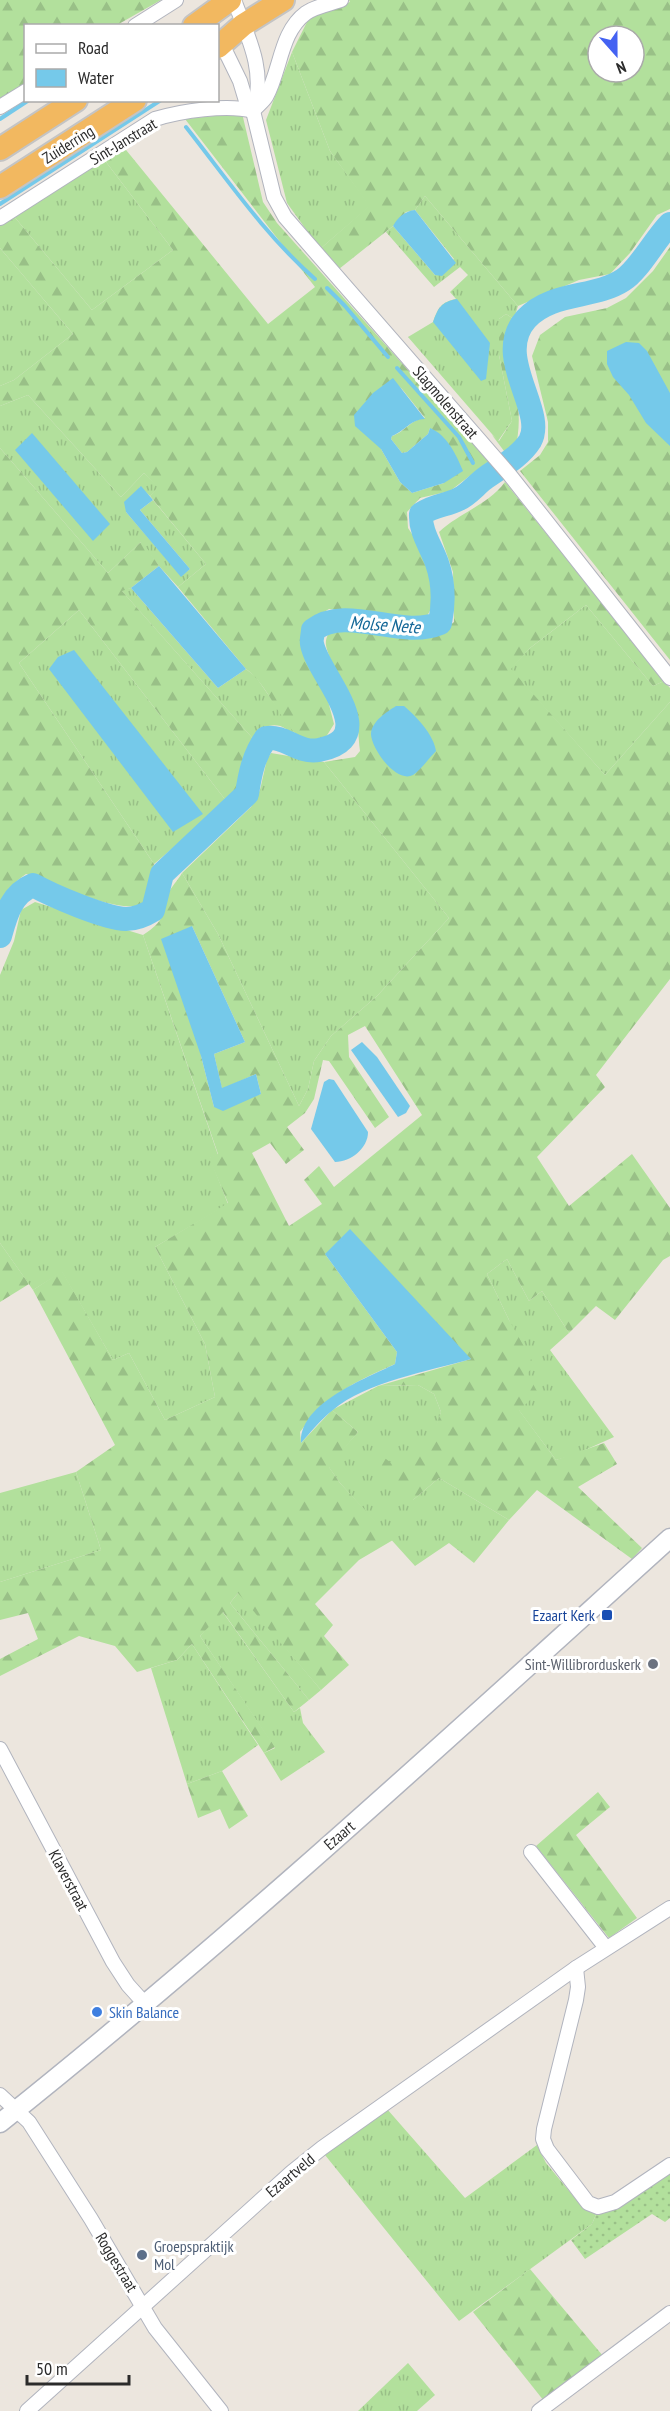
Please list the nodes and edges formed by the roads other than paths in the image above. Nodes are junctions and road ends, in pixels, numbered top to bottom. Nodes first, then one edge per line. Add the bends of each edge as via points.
1 (176, 0) edge
2 (232, 0) edge
3 (283, 0) edge
4 (341, 0) edge
5 (138, 24) edge
6 (214, 24) edge
7 (243, 25) junction
8 (219, 27) edge
9 (219, 40) edge
10 (24, 92) edge
11 (73, 102) edge
12 (132, 102) edge
13 (0, 107) edge
14 (253, 111) junction
15 (0, 149) edge
16 (0, 187) edge
17 (0, 218) edge
18 (670, 678) edge
19 (670, 1538) edge
20 (0, 1749) edge
21 (531, 1852) dead end
22 (670, 1908) edge
23 (606, 1948) junction
24 (576, 1968) junction
25 (146, 2005) junction
26 (0, 2095) edge
27 (16, 2110) junction
28 (0, 2123) edge
29 (670, 2165) edge
30 (142, 2308) junction
31 (670, 2313) edge
32 (27, 2411) edge
33 (221, 2411) edge
34 (539, 2411) edge

1 - 5 street
2 - 6 highway
2 - 7 street, Slagmolenstraat
3 - 7 highway
4 - 14 street via 308,12 296,22 265,98
7 - 8 highway
7 - 14 street, Slagmolenstraat via 256,57 257,99
9 - 14 street, Slagmolenstraat
10 - 13 street
11 - 15 highway, Zuiderring
12 - 16 highway, Zuiderring
14 - 17 street, Sint-Janstraat via 210,110 155,119
14 - 18 street, Slagmolenstraat via 274,197 285,217 509,474
19 - 25 main road, Ezaart
20 - 25 street, Klaverstraat via 113,1962
21 - 23 street
22 - 23 street, Ezaartveld
23 - 24 street, Ezaartveld
24 - 29 street via 578,1987 543,2139 547,2149 588,2203 598,2207 607,2206
24 - 30 street, Ezaartveld via 322,2148
25 - 27 main road, Ezaart
26 - 27 street, Roggestraat
27 - 28 main road, Ezaart
27 - 30 street, Roggestraat via 29,2122 91,2219
30 - 32 street, Ezaartveld
30 - 33 street, Roggestraat
31 - 34 street

